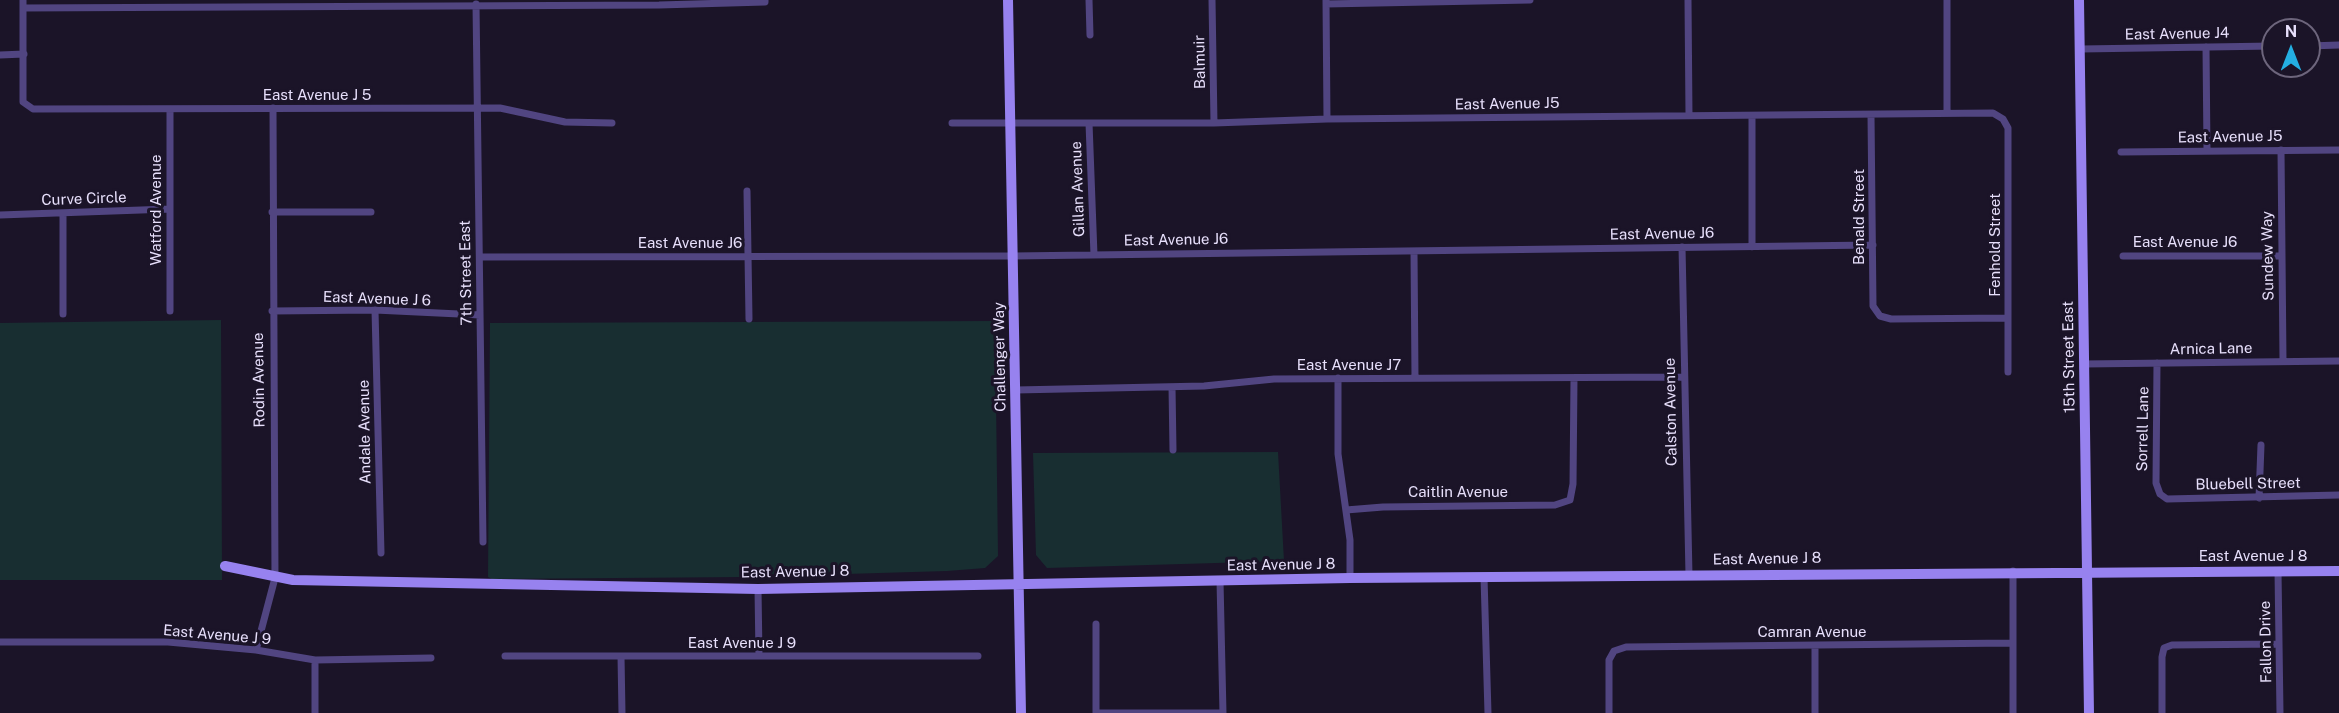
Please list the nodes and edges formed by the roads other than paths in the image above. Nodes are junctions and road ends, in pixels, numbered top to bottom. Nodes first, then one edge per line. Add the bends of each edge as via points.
1 (1008, 0) edge
2 (1089, 0) edge
3 (1212, 0) edge
4 (1530, 0) edge
5 (1688, 0) edge
6 (1947, 0) edge
7 (2079, 0) edge
8 (765, 1) edge
9 (545, 2) edge
10 (658, 2) edge
11 (1326, 2) edge
12 (23, 4) edge
13 (476, 4) junction
14 (1090, 35) dead end
15 (2321, 45) edge
16 (2339, 45) edge
17 (2261, 46) edge
18 (2206, 47) junction
19 (2081, 49) junction
20 (24, 54) junction
21 (0, 55) edge
22 (273, 108) junction
23 (170, 109) junction
24 (478, 109) junction
25 (1947, 113) junction
26 (1689, 115) junction
27 (1872, 115) junction
28 (1752, 116) junction
29 (2003, 118) joint
30 (1327, 119) junction
31 (612, 123) dead end
32 (952, 123) dead end
33 (1011, 123) junction
34 (1089, 123) junction
35 (1214, 123) junction
36 (2281, 150) junction
37 (2339, 150) edge
38 (2207, 151) junction
39 (2121, 152) dead end
40 (747, 191) dead end
41 (169, 209) junction
42 (272, 212) junction
43 (371, 212) dead end
44 (63, 213) junction
45 (0, 215) edge
46 (1873, 245) junction
47 (1682, 247) junction
48 (1752, 247) junction
49 (1414, 251) junction
50 (1094, 255) junction
51 (748, 256) junction
52 (1013, 256) junction
53 (2123, 256) dead end
54 (2282, 256) junction
55 (480, 257) junction
56 (375, 310) junction
57 (170, 311) dead end
58 (272, 311) junction
59 (63, 314) dead end
60 (480, 315) junction
61 (2008, 318) junction
62 (749, 319) dead end
63 (2283, 361) junction
64 (2339, 361) edge
65 (2157, 363) junction
66 (2084, 364) junction
67 (2008, 372) dead end
68 (1683, 377) junction
69 (1338, 378) junction
70 (1414, 378) junction
71 (1574, 380) junction
72 (1172, 387) junction
73 (1016, 390) junction
74 (2261, 445) dead end
75 (1173, 450) dead end
76 (2160, 494) joint
77 (2339, 495) edge
78 (2259, 498) junction
79 (1346, 510) junction
80 (483, 542) dead end
81 (381, 553) dead end
82 (225, 566) dead end
83 (2087, 571) junction
84 (2278, 571) junction
85 (2339, 571) edge
86 (2013, 572) junction
87 (1689, 575) junction
88 (1484, 577) junction
89 (275, 578) junction
90 (1350, 578) junction
91 (1220, 581) junction
92 (1018, 583) junction
93 (758, 589) junction
94 (1096, 624) dead end
95 (0, 642) edge
96 (2011, 643) junction
97 (2279, 644) junction
98 (1815, 646) junction
99 (256, 650) junction
100 (505, 656) dead end
101 (621, 656) junction
102 (759, 656) junction
103 (978, 656) dead end
104 (431, 658) dead end
105 (315, 660) junction
106 (315, 713) edge
107 (622, 713) edge
108 (1021, 713) edge
109 (1096, 713) edge
110 (1223, 713) edge
111 (1488, 713) edge
112 (1609, 713) edge
113 (1815, 713) edge
114 (2013, 713) edge
115 (2089, 713) edge
116 (2162, 713) edge
117 (2280, 713) edge

1 - 33 street, Challenger Way
2 - 14 street
3 - 35 street, Balmuir
4 - 11 street
5 - 26 street
6 - 25 street
7 - 19 street, 15th Street East
8 - 10 street
9 - 10 street
9 - 13 street
11 - 30 street
12 - 13 street
12 - 20 street
13 - 24 street, 7th Street East
15 - 16 street
17 - 18 street, East Avenue J4
18 - 19 street, East Avenue J4
18 - 38 street
19 - 66 street, 15th Street East
20 - 21 street
20 - 23 street, East Avenue J 5 via 23,102 33,109
22 - 23 street, East Avenue J 5
22 - 24 street, East Avenue J 5
22 - 42 street, Rodin Avenue
23 - 41 street, Watford Avenue
24 - 31 street, East Avenue J 5 via 511,109 576,124
24 - 55 street, 7th Street East
25 - 27 street, East Avenue J5
25 - 29 street, East Avenue J5 via 1993,113
26 - 28 street, East Avenue J5
26 - 30 street, East Avenue J5
27 - 28 street, East Avenue J5
27 - 46 street, Benald Street
28 - 48 street
29 - 61 street, Fenhold Street via 2008,129
30 - 35 street, East Avenue J5
32 - 33 street
33 - 34 street, East Avenue J5
33 - 52 street, Challenger Way
34 - 35 street, East Avenue J5
34 - 50 street, Gillan Avenue
36 - 37 street, East Avenue J5
36 - 38 street, East Avenue J5
36 - 54 street, Sundew Way
38 - 39 street, East Avenue J5
40 - 51 street
41 - 44 street, Curve Circle
41 - 57 street, Watford Avenue
42 - 43 street
42 - 58 street, Rodin Avenue
44 - 45 street, Curve Circle
44 - 59 street
46 - 48 street, East Avenue J6
46 - 61 street, Benald Street via 1873,306 1880,316 1891,320
47 - 48 street, East Avenue J6
47 - 49 street, East Avenue J6
47 - 68 street, Calston Avenue
49 - 50 street, East Avenue J6
49 - 70 street
50 - 52 street, East Avenue J6
51 - 52 street, East Avenue J6
51 - 55 street, East Avenue J6
51 - 62 street
52 - 73 street, Challenger Way
53 - 54 street, East Avenue J6
54 - 63 street, Sundew Way
55 - 60 street, 7th Street East
56 - 58 street, East Avenue J 6
56 - 60 street, East Avenue J 6
56 - 81 street, Andale Avenue
58 - 89 street, Rodin Avenue
60 - 80 street, 7th Street East
61 - 67 street, Fenhold Street
63 - 64 street, Arnica Lane
63 - 65 street, Arnica Lane
65 - 66 street, Arnica Lane
65 - 76 street, Sorrell Lane via 2156,483
66 - 83 street, 15th Street East
68 - 71 street, East Avenue J7
68 - 87 street, Calston Avenue
69 - 70 street, East Avenue J7
69 - 72 street, East Avenue J7
69 - 79 street via 1338,454
70 - 71 street, East Avenue J7
71 - 79 street, Caitlin Avenue via 1570,500 1555,505
72 - 73 street, East Avenue J7
72 - 75 street
73 - 92 street, Challenger Way
74 - 78 street
76 - 78 street, Bluebell Street via 2167,499
77 - 78 street, Bluebell Street
79 - 90 street
82 - 89 street, East Avenue J 8
83 - 84 street, East Avenue J 8
83 - 86 street, East Avenue J 8
83 - 115 street, 15th Street East
84 - 85 street, East Avenue J 8
84 - 97 street, Fallon Drive
86 - 87 street, East Avenue J 8
86 - 96 street
87 - 88 street, East Avenue J 8
88 - 90 street, East Avenue J 8
88 - 111 street
89 - 93 street, East Avenue J 8
89 - 99 street, Rodin Avenue
90 - 91 street, East Avenue J 8
91 - 92 street, East Avenue J 8
91 - 110 street
92 - 93 street, East Avenue J 8
92 - 108 street, Challenger Way
93 - 102 street
94 - 109 street
95 - 99 street, East Avenue J 9 via 168,642
96 - 98 street, Camran Avenue
96 - 114 street
97 - 116 street via 2164,648
97 - 117 street, Fallon Drive
98 - 112 street, Camran Avenue via 1626,646 1614,651 1609,660
98 - 113 street
99 - 105 street, East Avenue J 9
100 - 101 street, East Avenue J 9
101 - 102 street, East Avenue J 9
101 - 107 street
102 - 103 street, East Avenue J 9
104 - 105 street, East Avenue J 9
105 - 106 street
109 - 110 street

